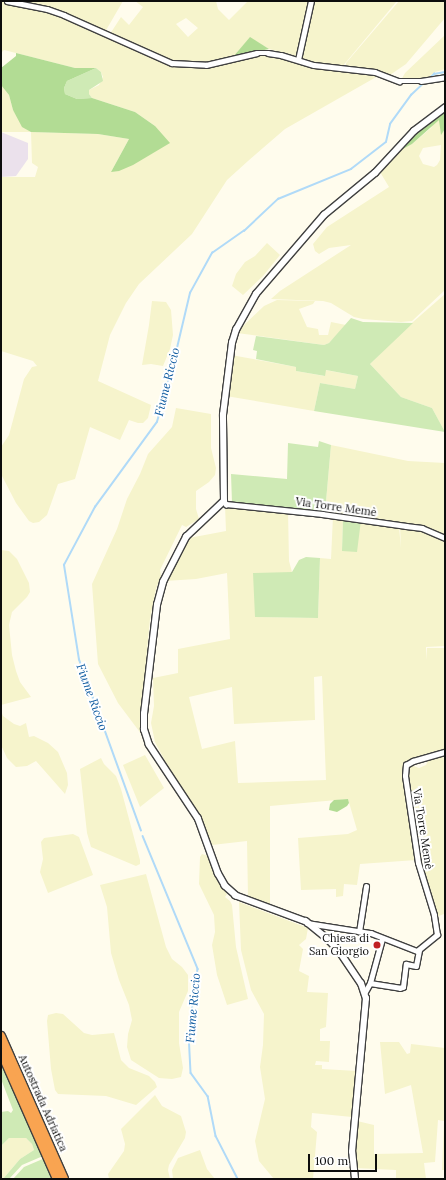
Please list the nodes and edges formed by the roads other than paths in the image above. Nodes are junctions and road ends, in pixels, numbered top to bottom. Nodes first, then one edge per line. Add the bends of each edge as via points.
1 (7, 1) edge
2 (311, 1) edge
3 (298, 60) junction
4 (445, 77) edge
5 (445, 108) edge
6 (224, 501) junction
7 (445, 538) edge
8 (445, 752) edge
9 (366, 887) dead end
10 (306, 922) junction
11 (360, 932) junction
12 (382, 939) junction
13 (419, 950) junction
14 (370, 983) junction
15 (365, 992) junction
16 (1, 1036) edge
17 (1, 1052) edge
18 (35, 1120) junction
19 (57, 1179) edge
20 (64, 1179) edge
21 (355, 1179) edge

1 - 3 street via 53,11 172,63 206,65 257,53 281,55
2 - 3 street
3 - 4 street via 330,68 375,72 399,81
5 - 6 street via 414,131 375,173 324,215 256,294 236,330 232,343 223,415
6 - 7 street, Via Torre Memè via 226,504 422,528
6 - 10 street via 186,537 163,582 157,605 146,688 146,738 153,754 198,819 218,874 225,886 236,896
8 - 13 street, Via Torre Memè via 406,765 405,776 418,863 434,915 437,935
9 - 11 street
10 - 11 street
10 - 15 street via 339,952 353,969
11 - 12 street via 371,933
12 - 13 street
12 - 14 street
13 - 14 street via 416,966 406,964 403,987
14 - 15 street
15 - 21 street via 366,1006 352,1152
16 - 18 highway, Autostrada Adriatica
17 - 18 highway, Autostrada Adriatica
18 - 19 highway, Autostrada Adriatica
18 - 20 highway, Autostrada Adriatica

